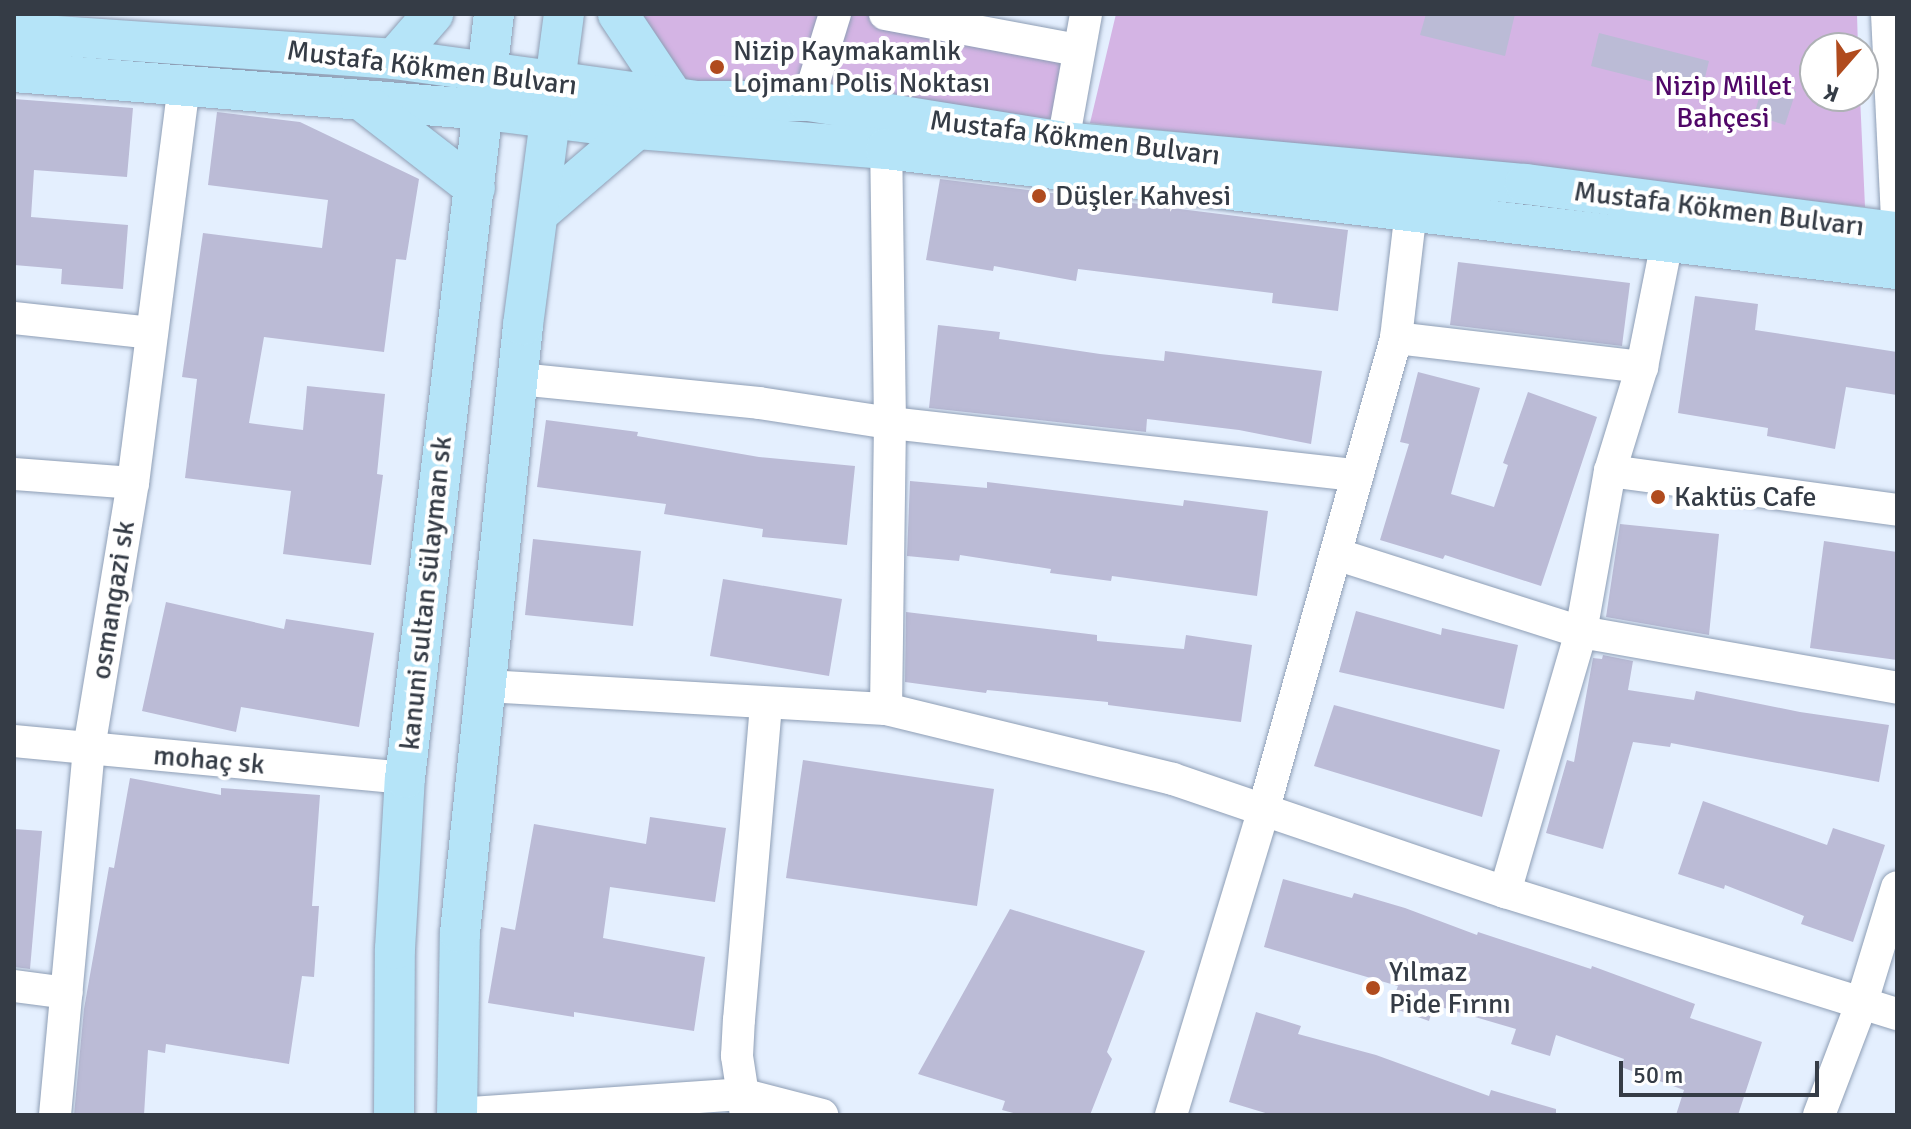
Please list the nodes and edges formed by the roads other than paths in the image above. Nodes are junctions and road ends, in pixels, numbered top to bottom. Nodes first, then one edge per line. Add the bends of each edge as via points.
1 (433, 14) edge
2 (494, 14) edge
3 (564, 14) edge
4 (618, 14) edge
5 (835, 14) edge
6 (885, 14) edge
7 (1086, 14) edge
8 (1887, 14) edge
9 (18, 38) edge
10 (1078, 50) junction
11 (394, 59) junction
12 (184, 87) junction
13 (486, 92) junction
14 (674, 98) junction
15 (361, 100) junction
16 (552, 100) junction
17 (808, 101) junction
18 (637, 129) junction
19 (1063, 142) junction
20 (886, 149) junction
21 (475, 188) junction
22 (1411, 211) junction
23 (540, 212) junction
24 (1897, 219) edge
25 (1897, 232) edge
26 (1667, 242) junction
27 (1897, 269) edge
28 (14, 318) edge
29 (151, 333) junction
30 (1396, 338) junction
31 (1642, 367) junction
32 (519, 379) junction
33 (890, 423) junction
34 (1610, 471) junction
35 (14, 474) edge
36 (1357, 475) junction
37 (133, 483) junction
38 (1897, 510) edge
39 (1336, 554) junction
40 (1581, 632) junction
41 (485, 686) junction
42 (1897, 688) edge
43 (766, 703) junction
44 (886, 709) junction
45 (14, 741) edge
46 (89, 748) junction
47 (405, 778) junction
48 (1264, 808) junction
49 (1897, 887) edge
50 (1505, 892) junction
51 (14, 986) edge
52 (67, 993) junction
53 (1861, 1005) junction
54 (1897, 1014) edge
55 (744, 1105) edge
56 (457, 1114) edge
57 (55, 1115) edge
58 (394, 1115) edge
59 (822, 1115) edge
60 (1171, 1115) edge
61 (1819, 1115) edge

1 - 11 main road
2 - 13 main road, kanuni sultan sülayman sk
3 - 16 main road
4 - 14 main road
5 - 17 street
6 - 10 street
7 - 10 street
8 - 24 street
9 - 11 main road, Mustafa Kökmen Bulvarı
9 - 12 main road
10 - 19 street
11 - 13 main road, Mustafa Kökmen Bulvarı
12 - 15 main road
12 - 29 street, osmangazi sk
13 - 15 main road
13 - 16 main road, Mustafa Kökmen Bulvarı
13 - 21 main road, kanuni sultan sülayman sk
14 - 16 main road, Mustafa Kökmen Bulvarı
14 - 17 main road, Mustafa Kökmen Bulvarı
15 - 21 main road
16 - 18 main road, Mustafa Kökmen Bulvarı
16 - 23 main road
17 - 19 main road, Mustafa Kökmen Bulvarı
18 - 20 main road, Mustafa Kökmen Bulvarı
18 - 23 main road
19 - 25 main road, Mustafa Kökmen Bulvarı via 1525,184
20 - 22 main road, Mustafa Kökmen Bulvarı
20 - 33 street
21 - 47 main road, kanuni sultan sülayman sk
22 - 26 main road, Mustafa Kökmen Bulvarı
22 - 30 street
23 - 32 main road
26 - 27 main road, Mustafa Kökmen Bulvarı
26 - 31 street
28 - 29 street
29 - 37 street, osmangazi sk
30 - 31 street
30 - 36 street
31 - 34 street
32 - 33 street via 759,403
32 - 41 main road
33 - 36 street
33 - 44 street
34 - 38 street
34 - 40 street
35 - 37 street
36 - 39 street
37 - 46 street, osmangazi sk
39 - 40 street
39 - 48 street
40 - 42 street
40 - 50 street
41 - 43 street
41 - 56 main road via 460,933
43 - 44 street
43 - 55 street via 739,1020
44 - 48 street via 1173,779
45 - 46 street, mohaç sk
46 - 47 street, mohaç sk
46 - 52 street, osmangazi sk
47 - 58 main road, kanuni sultan sülayman sk via 395,949
48 - 50 street
48 - 60 street
49 - 53 street
50 - 53 street
51 - 52 street
52 - 57 street, osmangazi sk
53 - 54 street
53 - 61 street
55 - 56 street
55 - 59 street

